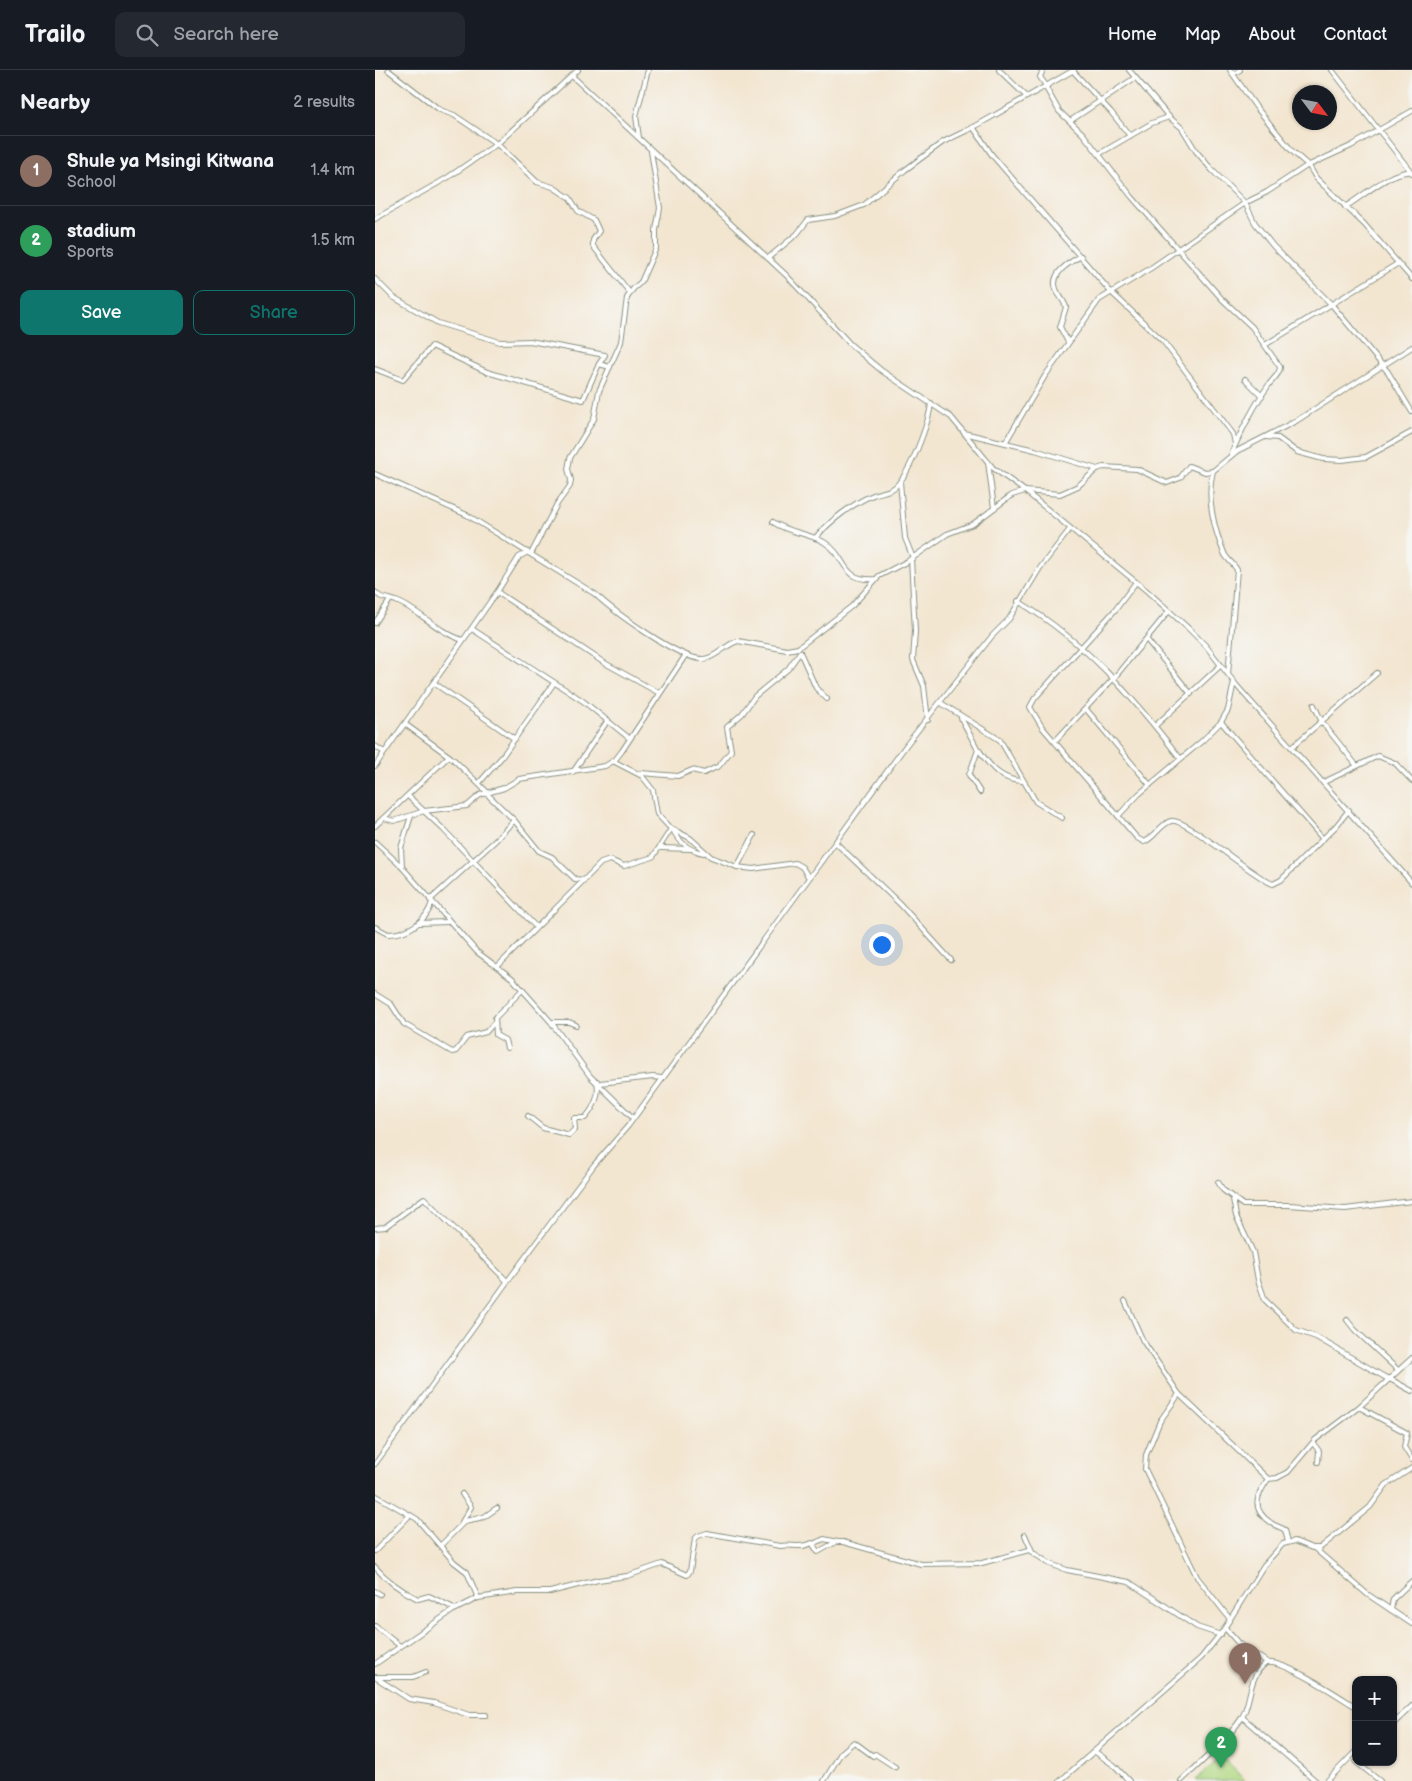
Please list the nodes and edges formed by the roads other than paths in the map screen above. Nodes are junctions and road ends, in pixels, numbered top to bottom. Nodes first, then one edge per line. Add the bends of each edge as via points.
1 (388, 70) edge
2 (578, 70) edge
3 (648, 70) edge
4 (999, 70) edge
5 (1043, 70) edge
6 (1073, 70) edge
7 (1129, 70) edge
8 (1240, 70) edge
9 (1332, 70) edge
10 (1231, 72) edge
11 (572, 76) junction
12 (1135, 77) junction
13 (1046, 87) junction
14 (1026, 96) junction
15 (1101, 101) junction
16 (1412, 111) edge
17 (1169, 117) junction
18 (1070, 121) junction
19 (973, 127) junction
20 (1378, 130) junction
21 (1130, 136) junction
22 (639, 140) junction
23 (497, 144) junction
24 (651, 151) junction
25 (1099, 154) junction
26 (1309, 166) junction
27 (1412, 172) edge
28 (1245, 203) junction
29 (1345, 207) junction
30 (375, 219) edge
31 (1179, 249) junction
32 (1081, 256) junction
33 (768, 258) junction
34 (1397, 264) junction
35 (375, 279) edge
36 (1412, 279) edge
37 (1110, 291) junction
38 (629, 294) junction
39 (1332, 305) junction
40 (1068, 342) junction
41 (1265, 345) junction
42 (1412, 347) edge
43 (605, 355) junction
44 (617, 355) junction
45 (599, 364) junction
46 (1381, 365) junction
47 (611, 368) junction
48 (375, 369) edge
49 (1245, 379) dead end
50 (1262, 396) junction
51 (931, 403) junction
52 (1412, 412) edge
53 (1412, 432) edge
54 (964, 433) junction
55 (1261, 438) junction
56 (1005, 443) junction
57 (1235, 444) junction
58 (1231, 456) junction
59 (988, 462) junction
60 (1097, 469) junction
61 (1213, 471) junction
62 (375, 474) edge
63 (900, 481) junction
64 (1025, 491) junction
65 (994, 508) junction
66 (773, 522) dead end
67 (1070, 529) junction
68 (815, 538) junction
69 (529, 553) junction
70 (912, 559) junction
71 (877, 579) junction
72 (1136, 582) junction
73 (375, 592) edge
74 (497, 592) junction
75 (391, 600) junction
76 (1018, 601) junction
77 (1169, 611) junction
78 (375, 623) edge
79 (472, 629) junction
80 (463, 640) junction
81 (1147, 640) junction
82 (799, 646) junction
83 (1082, 647) junction
84 (800, 652) junction
85 (685, 656) junction
86 (1221, 665) junction
87 (1377, 673) dead end
88 (1228, 674) junction
89 (1114, 678) junction
90 (1234, 682) junction
91 (434, 683) junction
92 (554, 683) junction
93 (659, 692) junction
94 (1191, 694) junction
95 (827, 699) dead end
96 (941, 703) junction
97 (1314, 705) dead end
98 (1085, 709) junction
99 (960, 716) junction
100 (608, 720) junction
101 (928, 720) junction
102 (1221, 722) junction
103 (1322, 722) junction
104 (405, 724) junction
105 (1155, 726) junction
106 (629, 738) junction
107 (515, 739) junction
108 (1055, 741) junction
109 (375, 746) edge
110 (1292, 747) junction
111 (978, 750) junction
112 (384, 752) junction
113 (449, 756) junction
114 (1180, 758) junction
115 (613, 761) junction
116 (375, 766) edge
117 (1357, 766) junction
118 (573, 772) junction
119 (638, 772) junction
120 (1023, 781) junction
121 (1412, 781) edge
122 (1324, 782) junction
123 (479, 784) junction
124 (1150, 785) junction
125 (980, 792) dead end
126 (487, 793) junction
127 (408, 796) junction
128 (1349, 810) junction
129 (424, 811) junction
130 (411, 816) junction
131 (1118, 816) junction
132 (384, 818) junction
133 (1062, 818) dead end
134 (514, 820) junction
135 (375, 826) edge
136 (672, 829) junction
137 (755, 834) dead end
138 (1323, 839) junction
139 (375, 842) edge
140 (836, 843) junction
141 (661, 848) junction
142 (690, 848) junction
143 (704, 853) junction
144 (474, 862) junction
145 (402, 867) junction
146 (737, 867) junction
147 (809, 878) junction
148 (584, 880) junction
149 (1412, 884) edge
150 (431, 901) junction
151 (448, 922) junction
152 (419, 923) junction
153 (375, 927) edge
154 (536, 927) junction
155 (951, 960) dead end
156 (497, 967) junction
157 (523, 989) junction
158 (375, 994) edge
159 (551, 1022) junction
160 (494, 1023) junction
161 (576, 1025) dead end
162 (507, 1048) dead end
163 (661, 1078) junction
164 (598, 1082) junction
165 (528, 1116) dead end
166 (633, 1118) junction
167 (1218, 1182) dead end
168 (1233, 1199) junction
169 (1412, 1201) edge
170 (375, 1228) edge
171 (507, 1281) junction
172 (1125, 1301) dead end
173 (1347, 1320) dead end
174 (1412, 1358) edge
175 (1398, 1370) junction
176 (1388, 1379) junction
177 (1412, 1391) edge
178 (1179, 1394) junction
179 (1359, 1406) junction
180 (1313, 1443) junction
181 (1412, 1460) edge
182 (1318, 1462) dead end
183 (375, 1464) edge
184 (1412, 1468) edge
185 (1268, 1479) junction
186 (462, 1494) dead end
187 (376, 1496) edge
188 (497, 1508) dead end
189 (410, 1515) junction
190 (461, 1524) junction
191 (1025, 1535) dead end
192 (838, 1542) junction
193 (1288, 1542) junction
194 (813, 1544) junction
195 (441, 1545) junction
196 (1313, 1548) junction
197 (375, 1551) edge
198 (1033, 1552) junction
199 (375, 1567) edge
200 (1412, 1581) edge
201 (375, 1591) edge
202 (379, 1594) dead end
203 (478, 1598) junction
204 (456, 1609) junction
205 (1391, 1610) junction
206 (1230, 1619) junction
207 (1412, 1624) edge
208 (375, 1626) edge
209 (1225, 1628) junction
210 (1221, 1635) junction
211 (400, 1646) junction
212 (1268, 1662) junction
213 (375, 1664) edge
214 (426, 1672) dead end
215 (375, 1677) edge
216 (1352, 1705) edge
217 (1411, 1709) edge
218 (486, 1715) dead end
219 (1242, 1717) junction
220 (1397, 1721) edge
221 (1094, 1750) junction
222 (1352, 1756) edge
223 (1350, 1758) joint
224 (1361, 1766) edge
225 (895, 1767) dead end
226 (1067, 1774) junction
227 (823, 1781) edge
228 (1060, 1781) edge
229 (1069, 1781) edge
230 (1129, 1781) edge
231 (1181, 1781) edge
232 (1316, 1781) edge
233 (1327, 1781) edge
234 (1380, 1781) edge

1 - 23 street via 440,110
2 - 11 street
3 - 22 street via 637,116
4 - 14 street
5 - 13 street via 1040,77
6 - 13 street
6 - 15 street
7 - 12 street
8 - 10 street
9 - 20 street
10 - 26 street via 1292,151
11 - 22 street
11 - 23 street
12 - 15 street
12 - 17 street
13 - 14 street
13 - 18 street via 1059,111
14 - 19 street
15 - 18 street
15 - 21 street
16 - 20 street
17 - 21 street via 1152,122
17 - 28 street via 1182,128 1212,170
18 - 25 street
19 - 32 street via 992,155
19 - 33 street via 943,142 864,205 835,216 808,220 797,234
20 - 26 street
20 - 27 street
21 - 25 street
22 - 24 street
23 - 30 street via 447,178
23 - 38 street via 537,182 570,198 579,211 594,220 599,231 593,246
24 - 33 street
24 - 38 street via 660,208 656,248 641,282
25 - 31 street
26 - 28 street
26 - 29 street via 1316,178
27 - 29 street via 1405,171 1389,178
28 - 31 street
28 - 39 street via 1255,223 1273,246
29 - 34 street via 1383,243
31 - 37 street
31 - 41 street via 1222,299 1252,326
32 - 37 street
32 - 40 street via 1063,268 1056,278 1055,287 1066,307 1060,327
33 - 51 street via 851,345 882,371
34 - 36 street
34 - 39 street
35 - 43 street via 393,296 437,323 500,342 530,341
37 - 40 street via 1094,304
37 - 57 street via 1163,341 1233,434
38 - 44 street
39 - 41 street
39 - 46 street
40 - 56 street
41 - 50 street via 1280,369
42 - 46 street
43 - 44 street
43 - 45 street
44 - 47 street
45 - 47 street
45 - 48 street via 583,400 487,372 431,346 403,380
46 - 52 street
46 - 55 street via 1296,421
47 - 69 street via 599,391 593,421 570,458 570,486
49 - 50 street
50 - 57 street
51 - 54 street via 953,419
51 - 63 street via 923,436
53 - 55 street via 1366,457 1342,460 1297,452 1274,436
54 - 56 street
54 - 59 street
55 - 58 street
56 - 60 street
57 - 58 street
58 - 61 street
59 - 64 street
59 - 65 street
60 - 61 street via 1130,468 1167,483 1179,478 1189,466 1205,472
60 - 64 street via 1078,486 1060,494
61 - 88 street via 1209,486 1211,502 1222,546 1237,570
62 - 69 street via 467,515
63 - 68 street via 891,490 872,495 829,522
63 - 70 street via 905,538
64 - 65 street via 1012,495
64 - 67 street
65 - 70 street via 973,524 940,538
66 - 68 street
67 - 72 street
67 - 76 street
68 - 71 street via 836,550 849,574 862,579
69 - 74 street via 519,557
69 - 85 street
70 - 71 street
70 - 101 street via 913,660 924,686
71 - 82 street via 852,606
72 - 77 street
72 - 83 street
73 - 75 street via 383,600
74 - 79 street
74 - 93 street via 603,662
75 - 78 street
75 - 80 street via 443,632
76 - 83 street
76 - 96 street via 1009,619 992,636
77 - 81 street
77 - 86 street
79 - 80 street
79 - 92 street
80 - 91 street
81 - 89 street
81 - 94 street
82 - 84 street
82 - 85 street via 787,650 738,641 707,658
83 - 89 street
83 - 108 street via 1031,704 1033,715
84 - 95 street via 816,688
84 - 119 street via 787,669 755,696 727,727 731,751 719,766 704,773 693,770 678,776
85 - 93 street
86 - 88 street
86 - 94 street
87 - 103 street
88 - 90 street
89 - 98 street
89 - 105 street
90 - 102 street via 1228,710
90 - 110 street
91 - 104 street
91 - 107 street
92 - 100 street
92 - 107 street
93 - 106 street
94 - 105 street
96 - 99 street
96 - 101 street
97 - 103 street
98 - 108 street
98 - 124 street
99 - 111 street
99 - 120 street via 1000,740
100 - 106 street
100 - 118 street
101 - 140 street
102 - 114 street
102 - 138 street
103 - 110 street
103 - 117 street
104 - 112 street
104 - 113 street
105 - 114 street
106 - 115 street
107 - 123 street
108 - 131 street
109 - 112 street
110 - 122 street
111 - 120 street via 998,773 1013,781
111 - 125 street via 969,774
112 - 116 street
113 - 123 street
113 - 127 street
114 - 124 street
115 - 118 street via 605,766
115 - 119 street
117 - 121 street via 1378,756 1395,763
117 - 122 street
118 - 126 street via 519,779 505,788
119 - 136 street via 653,790 657,814
120 - 133 street via 1036,802
122 - 128 street
123 - 126 street
124 - 131 street
126 - 129 street via 467,806
126 - 134 street
127 - 129 street
127 - 132 street
128 - 138 street
128 - 149 street
129 - 130 street
129 - 144 street
130 - 132 street via 394,821
130 - 145 street via 401,848
131 - 138 street via 1143,842 1171,821 1182,823 1253,874 1273,884
132 - 135 street
134 - 144 street
134 - 148 street via 539,851 552,857 575,879
136 - 141 street
136 - 142 street
136 - 143 street via 690,838
137 - 146 street
139 - 145 street
140 - 147 street
140 - 155 street via 900,904
141 - 142 street
141 - 148 street via 645,861 624,866 606,860
142 - 143 street
143 - 146 street
144 - 150 street
144 - 154 street
145 - 150 street
146 - 147 street via 753,869 795,863
147 - 163 street
148 - 154 street
150 - 151 street
150 - 152 street via 428,915
151 - 152 street
151 - 156 street
152 - 153 street via 392,934
154 - 156 street
156 - 157 street
157 - 159 street
157 - 160 street via 498,1013
158 - 160 street via 391,1004 404,1024 452,1052 467,1037 486,1032
159 - 161 street
159 - 164 street via 584,1069
160 - 162 street via 496,1035 505,1040
163 - 164 street
163 - 166 street
164 - 165 street via 593,1106 585,1118 574,1118 575,1129 569,1135 543,1128
164 - 166 street
166 - 171 street
167 - 168 street
168 - 169 street via 1243,1205 1333,1209
168 - 176 street via 1236,1216 1253,1252 1265,1300 1296,1330 1315,1337
170 - 171 street via 385,1227 424,1198
171 - 183 street
172 - 178 street via 1143,1341
173 - 175 street
174 - 175 street
175 - 176 street
176 - 177 street
176 - 179 street
178 - 185 street
178 - 206 street via 1160,1421 1146,1455 1145,1468 1197,1577
179 - 180 street
179 - 181 street via 1407,1433 1404,1446
180 - 182 street via 1319,1451
180 - 185 street via 1288,1472
184 - 196 street via 1386,1486 1370,1507 1325,1545
185 - 193 street via 1257,1497 1258,1506 1269,1522 1285,1530
186 - 190 street via 471,1506
187 - 189 street
188 - 190 street
189 - 195 street
189 - 197 street
190 - 195 street
191 - 198 street
192 - 194 street via 824,1539
192 - 194 street via 819,1552
192 - 198 street via 921,1564 981,1562 1023,1551
193 - 196 street via 1295,1541
193 - 206 street via 1278,1548 1264,1565
194 - 203 street via 780,1546 707,1533 695,1539 687,1575 662,1564 627,1576 563,1590
195 - 203 street via 471,1576
196 - 205 street
198 - 210 street via 1050,1564 1067,1570 1129,1582 1197,1627
199 - 204 street via 389,1582 409,1595 418,1599 429,1596
200 - 205 street via 1393,1599
201 - 202 street
203 - 204 street
204 - 211 street
205 - 207 street
206 - 209 street
208 - 211 street
209 - 210 street
209 - 212 street via 1239,1644
210 - 221 street via 1201,1658
211 - 213 street
212 - 216 street via 1301,1674
212 - 219 street via 1254,1680
214 - 215 street via 413,1677
215 - 218 street via 409,1699 434,1703 469,1715
217 - 220 street
219 - 231 street via 1195,1770
219 - 232 street
221 - 226 street
221 - 230 street
222 - 223 street
223 - 233 street
224 - 234 street
225 - 227 street via 854,1742 841,1753
226 - 228 street
226 - 229 street

